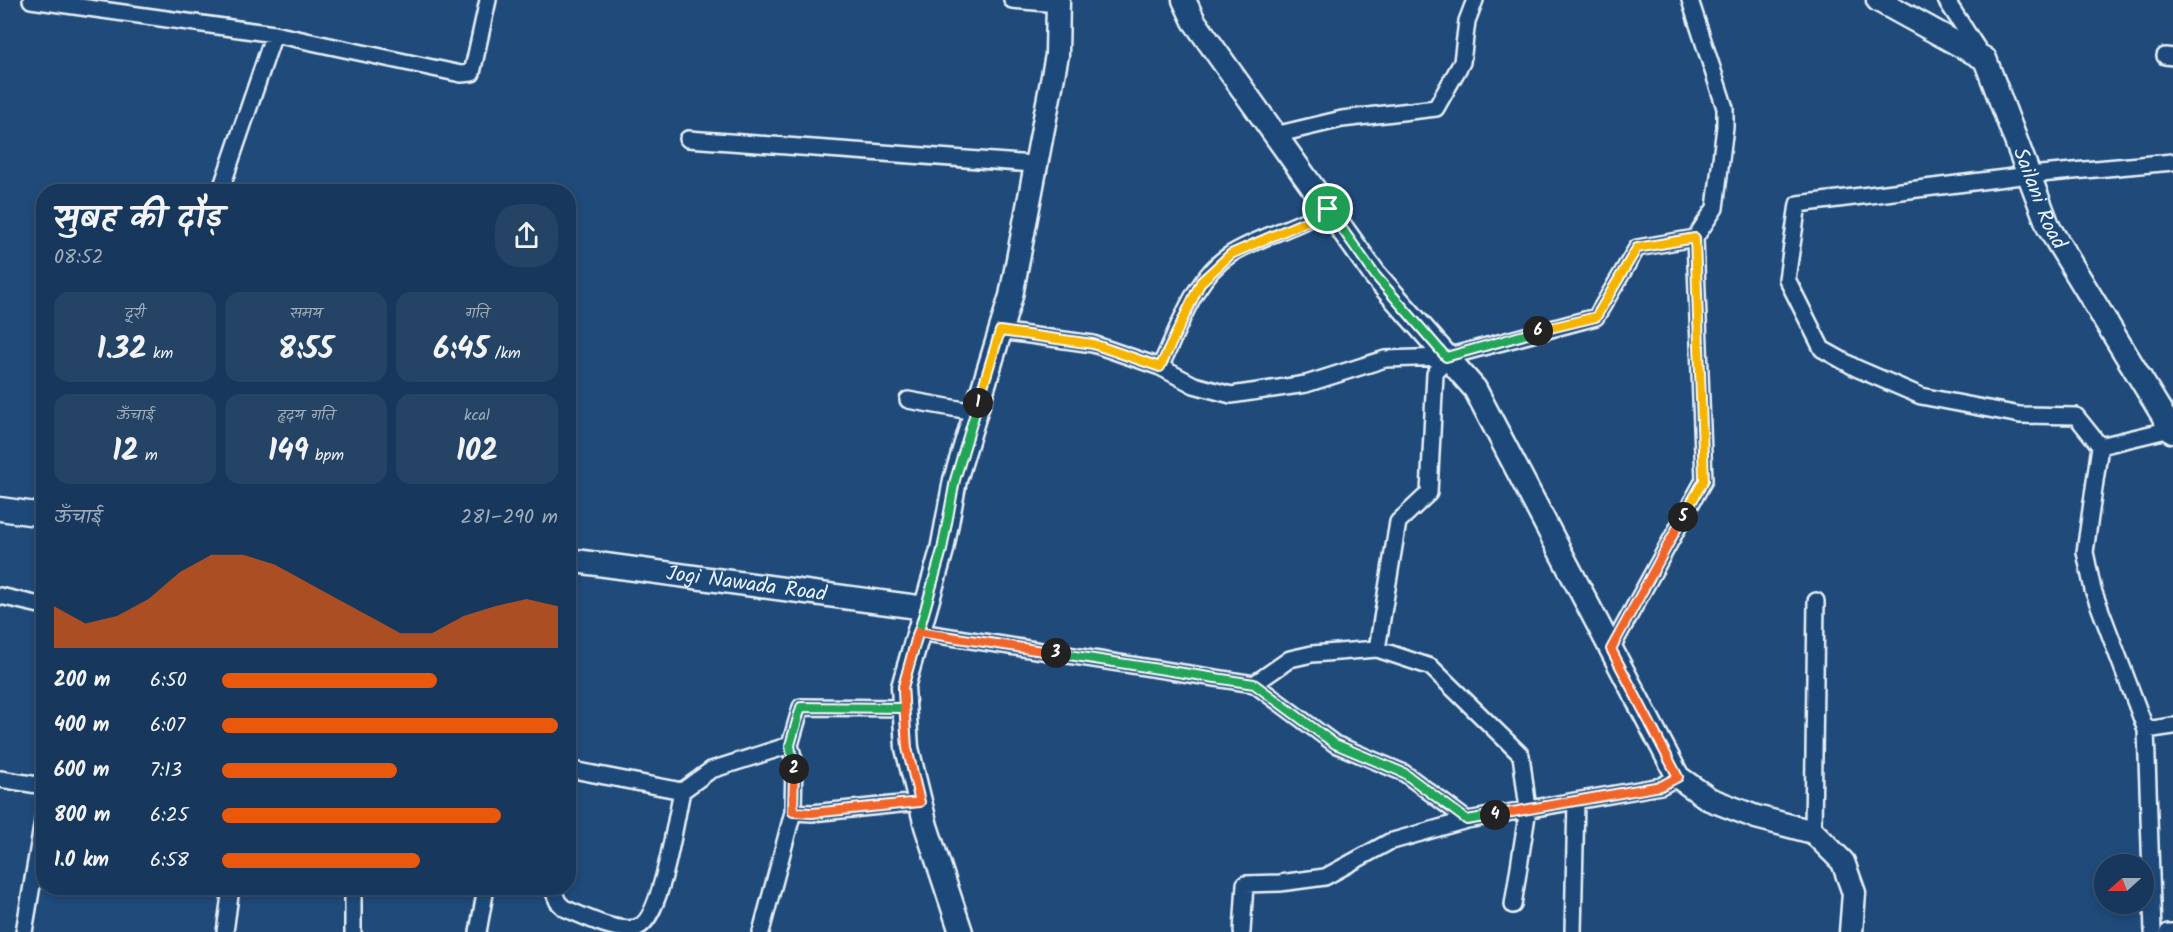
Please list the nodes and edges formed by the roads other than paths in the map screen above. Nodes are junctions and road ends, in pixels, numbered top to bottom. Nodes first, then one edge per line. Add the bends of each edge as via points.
1 (31, 0) edge
2 (488, 0) edge
3 (1012, 0) edge
4 (1184, 0) edge
5 (1475, 0) edge
6 (1690, 0) edge
7 (1878, 0) edge
8 (1946, 0) edge
9 (1058, 2) edge
10 (274, 34) junction
11 (1985, 59) junction
12 (1275, 135) junction
13 (688, 139) dead end
14 (2173, 162) edge
15 (1034, 164) junction
16 (2029, 175) junction
17 (223, 184) edge
18 (1328, 209) junction
19 (1695, 238) junction
20 (1000, 331) junction
21 (1446, 357) junction
22 (1160, 367) junction
23 (908, 400) dead end
24 (975, 412) junction
25 (2172, 430) edge
26 (2100, 446) junction
27 (0, 509) edge
28 (36, 514) edge
29 (576, 561) edge
30 (0, 596) edge
31 (1816, 601) dead end
32 (36, 604) edge
33 (925, 608) junction
34 (918, 632) junction
35 (1377, 649) junction
36 (1611, 649) junction
37 (1254, 684) junction
38 (904, 708) junction
39 (2173, 726) edge
40 (2146, 730) junction
41 (790, 745) junction
42 (576, 771) edge
43 (1678, 777) junction
44 (0, 779) edge
45 (36, 785) edge
46 (682, 791) junction
47 (1576, 801) junction
48 (920, 802) junction
49 (1528, 809) junction
50 (793, 812) junction
51 (1467, 820) junction
52 (1813, 832) junction
53 (36, 862) edge
54 (230, 895) edge
55 (353, 895) edge
56 (485, 895) edge
57 (555, 895) edge
58 (1513, 905) dead end
59 (24, 932) edge
60 (225, 932) edge
61 (353, 932) edge
62 (478, 932) edge
63 (761, 932) edge
64 (961, 932) edge
65 (1242, 932) edge
66 (1573, 932) edge
67 (1851, 932) edge
68 (2153, 932) edge
69 (2168, 932) edge
70 (2173, 932) edge

1 - 10 street
2 - 10 street via 472,73 461,74
3 - 9 street
4 - 12 street via 1194,21
5 - 12 street via 1467,21 1462,62 1436,108 1342,119
6 - 19 street via 1725,108 1715,208
7 - 11 street
8 - 11 street
9 - 15 street via 1057,55
10 - 17 street
11 - 16 street, Sailani Road
12 - 18 street
13 - 15 street
14 - 16 street
15 - 20 street via 1011,296
16 - 25 street, Sailani Road via 2049,228
16 - 26 street via 1798,204 1787,279 1822,348 1856,368 1921,396 2020,416 2076,416
18 - 21 street via 1375,275
18 - 22 street via 1231,254 1201,282
19 - 21 street via 1637,248 1596,317
19 - 36 street via 1704,480
20 - 22 street via 1093,344
20 - 24 street
21 - 22 street via 1384,358 1306,384 1231,394 1194,385
21 - 35 street via 1435,374 1429,493 1398,522
21 - 36 street via 1475,389
23 - 24 street
24 - 33 street
25 - 26 street
26 - 40 street via 2085,552 2092,590
27 - 28 street
29 - 33 street, Jogi Nawada Road
30 - 32 street
31 - 52 street
33 - 34 street
34 - 37 street
34 - 38 street via 903,687
35 - 37 street via 1290,659
35 - 49 street via 1431,667 1521,755
36 - 43 street
37 - 51 street via 1335,744 1404,773
38 - 41 street via 801,707
38 - 48 street via 907,748
39 - 40 street
40 - 68 street
41 - 46 street via 711,770
41 - 50 street via 794,760
42 - 46 street
43 - 47 street via 1661,786
43 - 52 street via 1709,799
44 - 45 street
46 - 57 street via 668,869 640,926 614,925 564,908
47 - 49 street
47 - 66 street
48 - 50 street
48 - 64 street
49 - 51 street
49 - 58 street
50 - 63 street
51 - 65 street via 1389,842 1325,877 1245,884
52 - 67 street via 1843,862 1854,893
53 - 59 street
54 - 60 street
55 - 61 street
56 - 62 street
69 - 70 street

